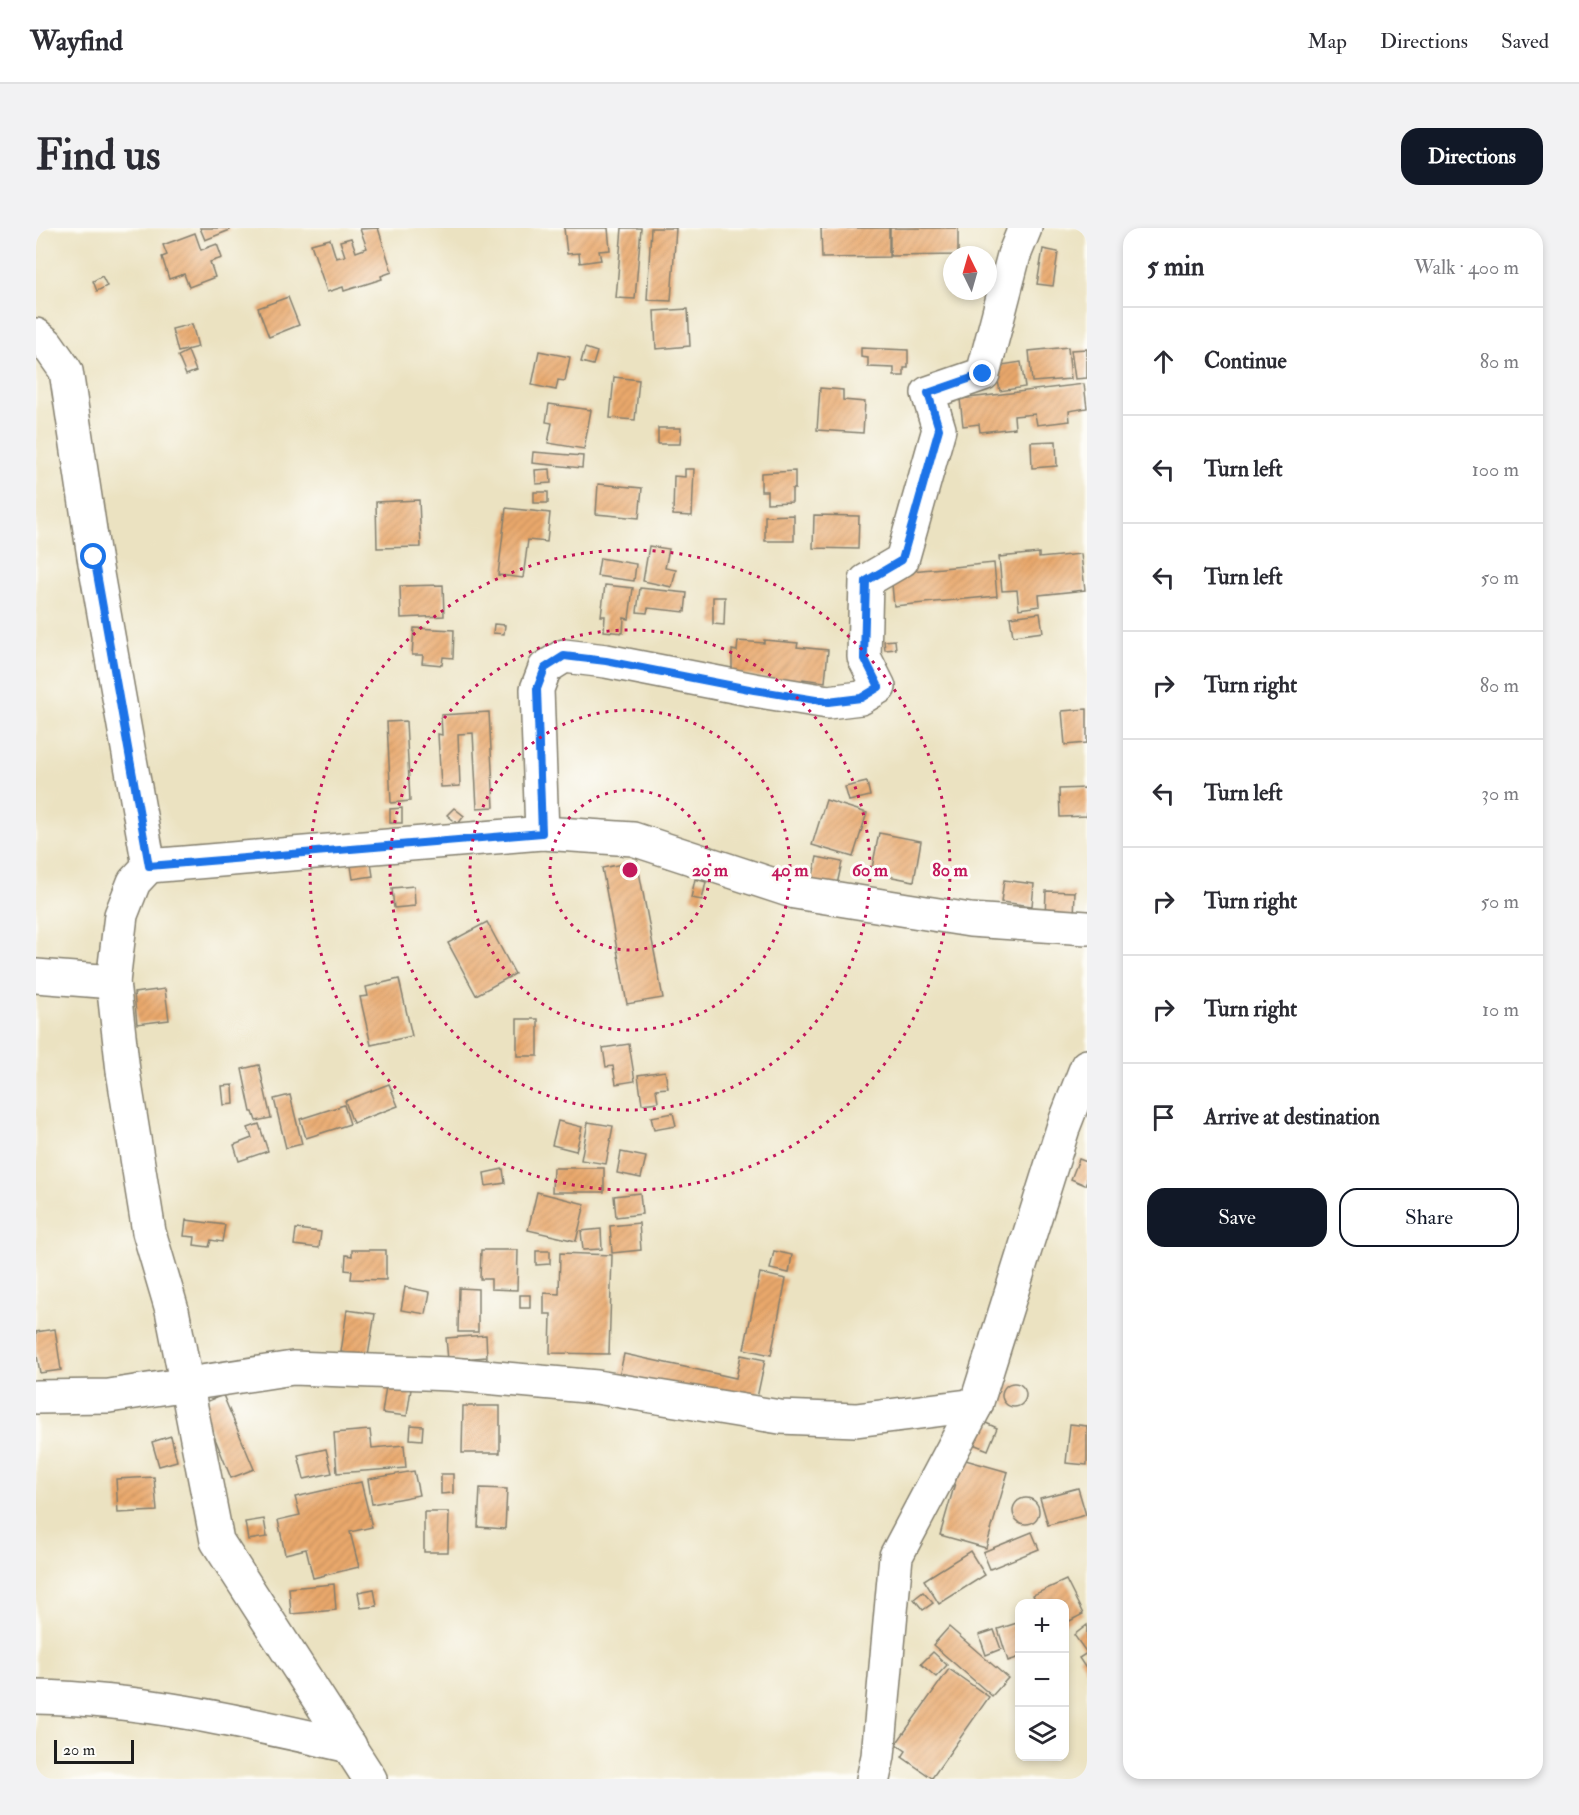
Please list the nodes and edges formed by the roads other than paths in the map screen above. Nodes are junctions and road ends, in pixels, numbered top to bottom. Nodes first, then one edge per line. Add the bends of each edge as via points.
1 (1025, 228) edge
2 (36, 336) edge
3 (542, 833) junction
4 (149, 866) junction
5 (1087, 928) edge
6 (36, 976) edge
7 (113, 982) junction
8 (1087, 1066) edge
9 (187, 1383) junction
10 (36, 1397) edge
11 (976, 1405) junction
12 (36, 1696) edge
13 (350, 1746) junction
14 (370, 1779) edge
15 (873, 1779) edge

1 - 3 street via 1014,255 983,374 928,393 939,429 902,560 866,581 864,657 879,687 861,698 828,702 564,656 545,668 537,689
2 - 4 street via 66,371 94,557
3 - 4 street
3 - 5 street via 633,839 795,892 970,920
4 - 7 street via 134,882 121,915
6 - 7 street
7 - 9 street via 149,1232 172,1310
8 - 11 street via 1064,1125
9 - 10 street via 109,1396
9 - 11 street via 293,1368 451,1374 597,1387 780,1417 856,1420
9 - 13 street via 217,1541
11 - 15 street via 896,1556
12 - 13 street via 216,1716
13 - 14 street

